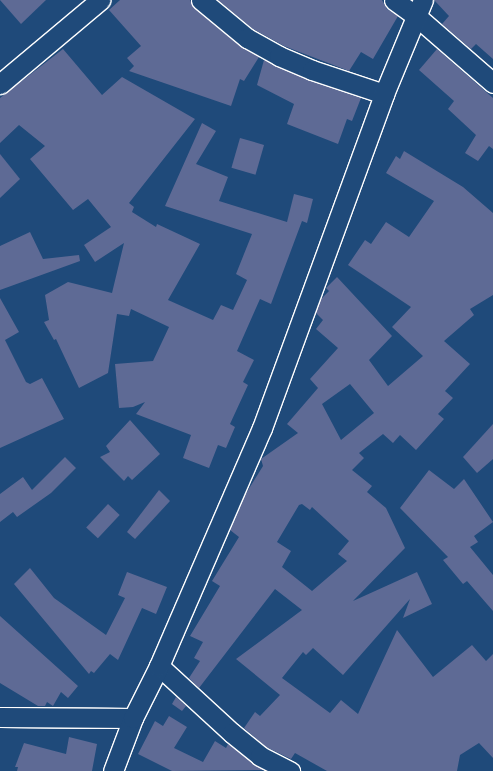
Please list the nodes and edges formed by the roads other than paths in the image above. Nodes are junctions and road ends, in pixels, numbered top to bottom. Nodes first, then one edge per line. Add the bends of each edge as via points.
1 (100, 0) edge
2 (201, 0) edge
3 (394, 0) edge
4 (419, 8) edge
5 (493, 83) edge
6 (0, 84) edge
7 (384, 94) junction
8 (159, 666) junction
9 (0, 717) edge
10 (133, 718) junction
11 (115, 770) edge
12 (290, 771) edge

1 - 6 street
2 - 7 street via 247,38 279,56
3 - 4 street
4 - 5 street
4 - 7 street
7 - 8 street via 262,428
8 - 10 street
8 - 12 street via 260,756
9 - 10 street
10 - 11 street

